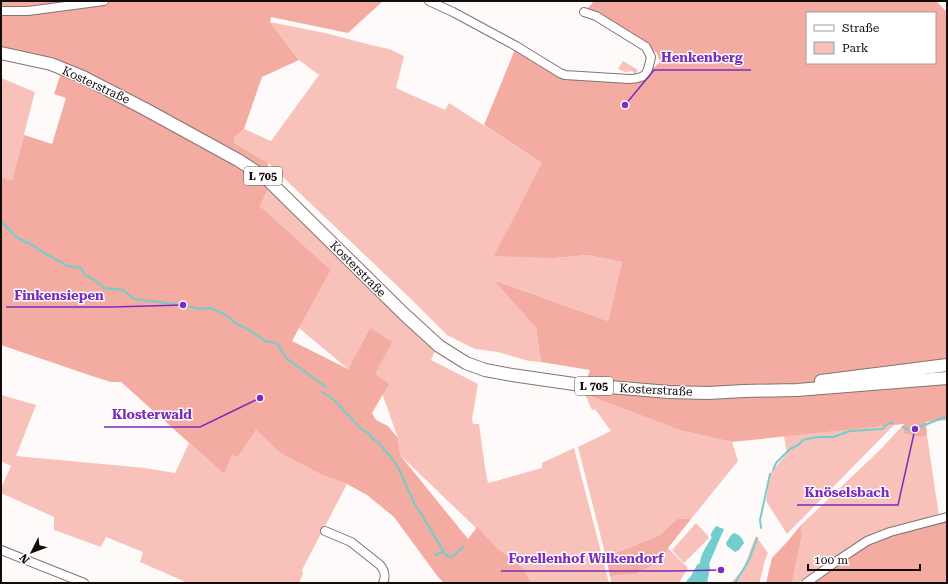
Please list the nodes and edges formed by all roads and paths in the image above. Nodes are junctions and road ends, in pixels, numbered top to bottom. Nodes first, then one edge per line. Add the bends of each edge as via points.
1 (104, 1) edge
2 (429, 1) edge
3 (1, 11) edge
4 (584, 12) dead end
5 (1, 53) edge
6 (947, 365) edge
7 (947, 378) edge
8 (744, 391) junction
9 (947, 517) edge
10 (325, 531) dead end
11 (1, 550) edge
12 (84, 583) edge
13 (383, 583) edge
14 (806, 583) edge

1 - 3 street via 28,11
2 - 4 street via 516,46 564,75 629,79 644,76 651,57 646,47 596,16
5 - 8 main road, Kosterstraße / L 705 via 51,64 83,77 258,173 433,341 466,363 484,370 512,375 606,387 668,392
6 - 8 main road, Kosterstraße / L 705
7 - 8 main road, Kosterstraße / L 705 via 797,390
9 - 14 street via 890,532 867,541
10 - 13 street via 351,542 380,564 385,574
11 - 12 street

